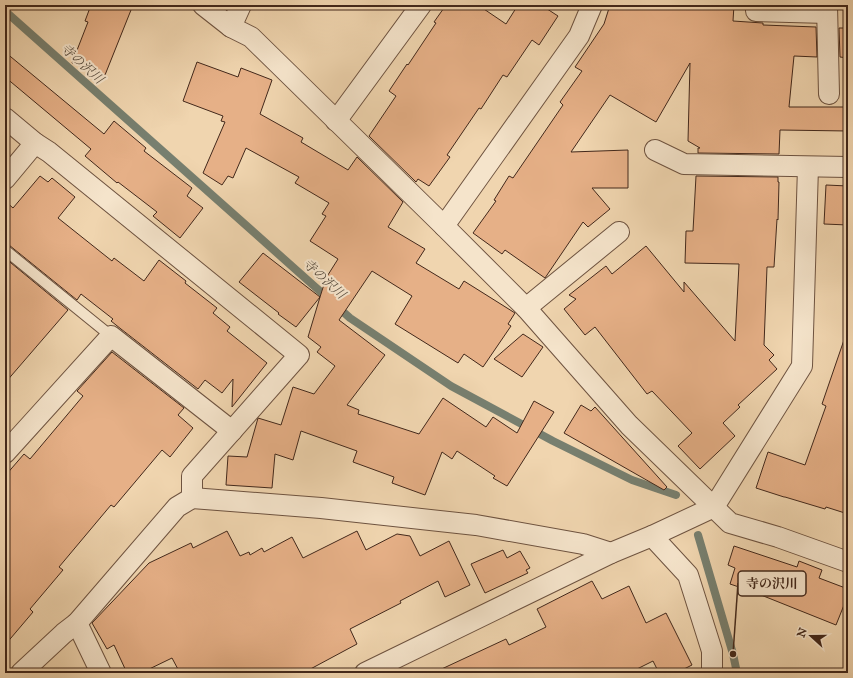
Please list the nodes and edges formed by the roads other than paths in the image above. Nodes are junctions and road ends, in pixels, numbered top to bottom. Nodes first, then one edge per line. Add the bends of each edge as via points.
1 (204, 5) edge
2 (241, 5) edge
3 (421, 5) edge
4 (592, 5) edge
5 (756, 5) edge
6 (827, 9) edge
7 (231, 27) junction
8 (829, 94) dead end
9 (5, 118) edge
10 (336, 121) junction
11 (34, 143) junction
12 (655, 150) dead end
13 (808, 167) junction
14 (848, 167) edge
15 (5, 179) edge
16 (444, 226) junction
17 (620, 232) dead end
18 (5, 250) edge
19 (526, 308) junction
20 (111, 336) junction
21 (232, 431) junction
22 (5, 453) edge
23 (192, 498) junction
24 (714, 507) junction
25 (652, 536) junction
26 (611, 553) junction
27 (848, 562) edge
28 (77, 624) junction
29 (21, 673) edge
30 (101, 673) edge
31 (365, 673) edge
32 (712, 673) edge

1 - 7 street
2 - 7 street
3 - 10 street
4 - 16 street via 579,36
5 - 6 street via 756,11
6 - 8 street
7 - 10 street via 251,37
9 - 11 street
10 - 16 street
11 - 15 street
11 - 21 street via 49,152 299,355
12 - 13 street via 684,164
13 - 14 street
13 - 24 street via 802,366
16 - 19 street
17 - 19 street
18 - 20 lane
19 - 24 street via 629,426
20 - 21 street
20 - 22 street
21 - 23 street via 192,476
23 - 26 street via 321,508 476,525 583,544
23 - 28 street via 176,507
24 - 25 street
24 - 27 street via 730,523
25 - 26 street
25 - 32 street via 688,575 712,651
26 - 31 street
28 - 29 street
28 - 30 street

